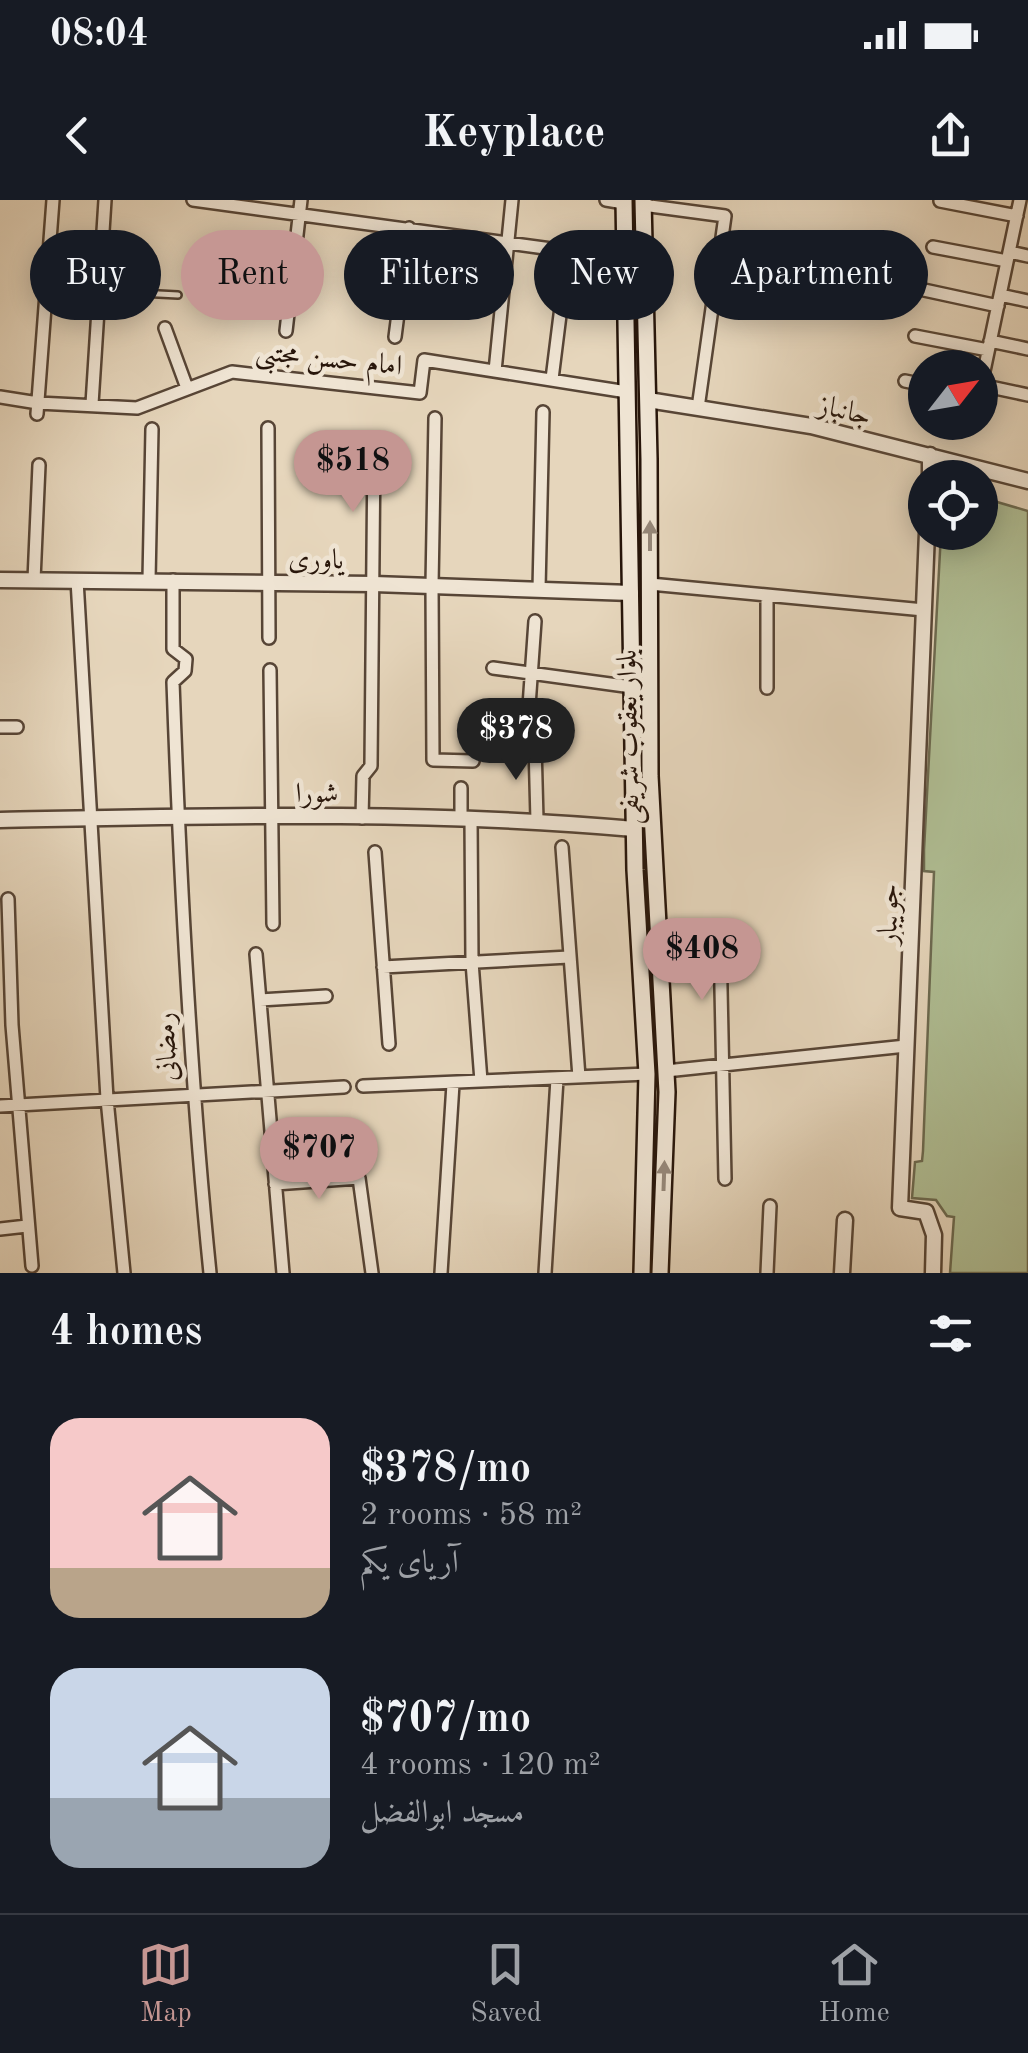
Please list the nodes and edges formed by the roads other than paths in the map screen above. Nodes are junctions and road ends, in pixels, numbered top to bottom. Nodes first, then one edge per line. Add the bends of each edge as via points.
1 (54, 200) edge
2 (105, 200) edge
3 (193, 200) edge
4 (512, 200) edge
5 (606, 200) edge
6 (624, 202) edge
7 (643, 202) edge
8 (940, 202) edge
9 (300, 207) edge
10 (1021, 209) edge
11 (410, 228) junction
12 (52, 230) edge
13 (103, 230) edge
14 (424, 230) edge
15 (509, 230) edge
16 (624, 230) edge
17 (933, 247) dead end
18 (1008, 256) junction
19 (1028, 256) edge
20 (928, 291) edge
21 (161, 295) edge
22 (178, 295) dead end
23 (999, 300) junction
24 (1028, 301) edge
25 (44, 320) edge
26 (96, 320) edge
27 (500, 320) edge
28 (559, 320) edge
29 (626, 320) edge
30 (165, 328) dead end
31 (286, 332) dead end
32 (915, 336) dead end
33 (394, 337) dead end
34 (989, 346) junction
35 (1028, 349) edge
36 (988, 350) edge
37 (495, 370) junction
38 (552, 380) junction
39 (905, 381) dead end
40 (908, 382) edge
41 (187, 388) junction
42 (998, 391) edge
43 (627, 392) junction
44 (1028, 395) edge
45 (0, 398) edge
46 (648, 400) junction
47 (92, 404) junction
48 (698, 408) junction
49 (38, 409) junction
50 (544, 412) dead end
51 (436, 418) dead end
52 (268, 428) dead end
53 (152, 430) dead end
54 (374, 447) dead end
55 (930, 455) junction
56 (930, 460) edge
57 (38, 465) dead end
58 (1028, 481) edge
59 (927, 550) edge
60 (0, 580) edge
61 (34, 580) junction
62 (77, 580) junction
63 (148, 580) junction
64 (172, 580) junction
65 (268, 582) junction
66 (374, 584) junction
67 (650, 584) junction
68 (432, 586) junction
69 (538, 589) junction
70 (630, 593) junction
71 (767, 595) junction
72 (924, 610) junction
73 (535, 621) dead end
74 (269, 638) dead end
75 (493, 668) dead end
76 (270, 670) dead end
77 (532, 673) junction
78 (632, 687) junction
79 (767, 688) dead end
80 (529, 706) joint
81 (560, 712) dead end
82 (0, 727) edge
83 (17, 727) dead end
84 (536, 746) dead end
85 (472, 761) dead end
86 (461, 788) dead end
87 (178, 817) junction
88 (273, 817) junction
89 (91, 818) junction
90 (362, 818) junction
91 (466, 818) junction
92 (0, 820) edge
93 (537, 820) junction
94 (634, 828) junction
95 (654, 830) junction
96 (562, 847) dead end
97 (375, 852) dead end
98 (8, 899) dead end
99 (273, 924) dead end
100 (4, 935) edge
101 (720, 941) dead end
102 (256, 954) dead end
103 (569, 957) junction
104 (472, 962) junction
105 (383, 967) junction
106 (326, 996) dead end
107 (260, 1000) junction
108 (6, 1025) edge
109 (389, 1044) dead end
110 (906, 1046) junction
111 (724, 1064) junction
112 (666, 1070) junction
113 (647, 1074) junction
114 (578, 1076) junction
115 (556, 1079) junction
116 (481, 1082) junction
117 (454, 1084) junction
118 (362, 1086) dead end
119 (344, 1087) dead end
120 (267, 1090) junction
121 (192, 1094) junction
122 (106, 1099) junction
123 (18, 1105) junction
124 (0, 1106) edge
125 (725, 1179) dead end
126 (275, 1184) junction
127 (770, 1206) dead end
128 (845, 1220) dead end
129 (27, 1226) junction
130 (0, 1228) edge
131 (32, 1266) dead end
132 (124, 1273) edge
133 (210, 1273) edge
134 (283, 1273) edge
135 (372, 1273) edge
136 (441, 1273) edge
137 (545, 1273) edge
138 (642, 1273) edge
139 (660, 1273) edge
140 (767, 1273) edge
141 (842, 1273) edge
142 (933, 1273) edge

1 - 12 street
2 - 13 street
3 - 9 street
4 - 15 street
5 - 6 street
6 - 16 main road, بلوار یعقوب شریفی
7 - 46 main road, بلوار یعقوب شریفی
7 - 48 street via 725,216
8 - 10 street
9 - 11 street
9 - 31 street
10 - 18 street
11 - 14 street
11 - 33 street
17 - 18 street
18 - 19 street
18 - 23 street
20 - 23 street
21 - 22 lane
23 - 24 street
23 - 34 street
25 - 49 street
26 - 47 street
27 - 37 street
28 - 38 street
29 - 43 main road, بلوار یعقوب شریفی
30 - 41 street
32 - 34 street
34 - 35 street
34 - 36 street
37 - 38 street, امام حسن مجتبی
37 - 41 street, امام حسن مجتبی via 424,360 420,392 232,372
38 - 43 street, امام حسن مجتبی
39 - 40 street
41 - 47 street, امام حسن مجتبی via 137,408
42 - 44 street
43 - 46 main road
43 - 70 main road, بلوار یعقوب شریفی
45 - 49 street, امام حسن مجتبی
46 - 48 street, جانباز
67 -> 46 main road, بلوار یعقوب شریفی
47 - 49 street, امام حسن مجتبی
48 - 55 street, جانباز
50 - 69 street
51 - 68 street
52 - 65 street
53 - 63 street
54 - 66 street
55 - 56 street
55 - 58 street, جانباز
57 - 61 street
59 - 72 street, جویبار
60 - 61 street, یاوری
61 - 62 street, یاوری
62 - 63 street, یاوری
62 - 89 street
63 - 64 street, یاوری
64 - 65 street, یاوری
64 - 87 street, رمضانی via 173,649 186,658 174,682
65 - 66 street, یاوری
65 - 74 street
66 - 68 street, یاوری
66 - 90 street via 371,766 362,776
67 - 70 main road
67 - 71 street
67 - 95 main road, بلوار یعقوب شریفی
68 - 69 street, یاوری
68 - 85 street via 434,760
69 - 70 street, یاوری
70 - 78 main road, بلوار یعقوب شریفی
71 - 72 street
71 - 79 street
72 - 110 street, جویبار
73 - 77 street
75 - 77 street
76 - 88 street
77 - 78 street
77 - 80 street
78 - 94 main road, بلوار یعقوب شریفی
80 - 81 lane
82 - 83 street
84 - 93 street
86 - 91 street
87 - 88 street, شورا
87 - 89 street, شورا
87 - 121 street, رمضانی
88 - 90 street, شورا
88 - 99 street
89 - 92 street, شورا
89 - 122 street
90 - 91 street, شورا
91 - 93 street, شورا
91 - 104 street
93 - 94 street, شورا
94 - 95 main road
94 - 113 main road, بلوار یعقوب شریفی
95 - 112 main road, بلوار یعقوب شریفی
96 - 103 street
97 - 105 street
98 - 100 street
100 - 108 street
101 - 111 street
102 - 107 street
103 - 104 street
103 - 114 street
104 - 105 street
104 - 116 street
105 - 109 street
106 - 107 street
107 - 120 street
108 - 123 street
110 - 111 street
110 - 142 street, جویبار via 900,1208 926,1212 934,1235
111 - 112 street
111 - 125 street
139 -> 112 main road, بلوار یعقوب شریفی
113 - 114 street
113 - 138 main road, بلوار یعقوب شریفی
114 - 115 street
115 - 116 street
115 - 137 street
116 - 117 street
117 - 118 street
117 - 136 street
119 - 120 street
120 - 121 street
120 - 126 street
121 - 122 street
121 - 133 street, رمضانی
122 - 123 street
122 - 132 street
123 - 124 street
123 - 129 street
126 - 134 street
126 - 135 street via 359,1178
127 - 140 street
128 - 141 street
129 - 130 street
129 - 131 street

